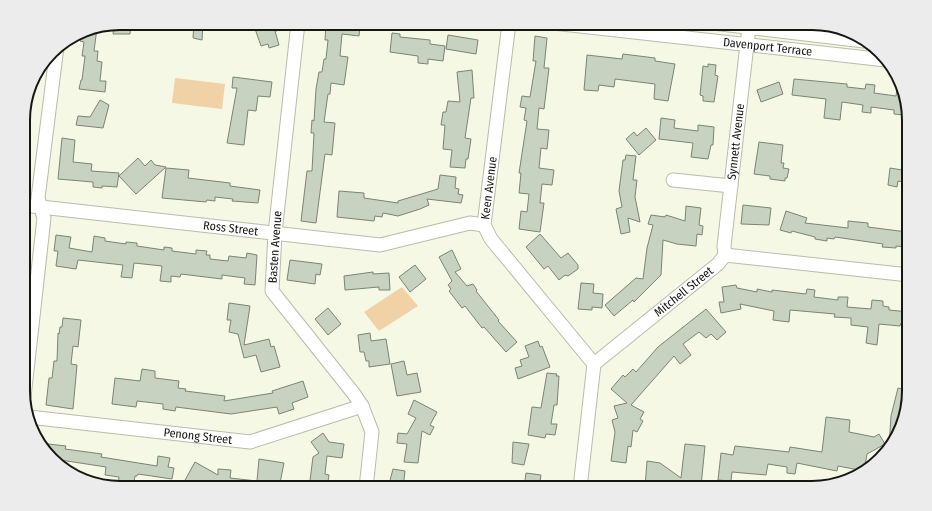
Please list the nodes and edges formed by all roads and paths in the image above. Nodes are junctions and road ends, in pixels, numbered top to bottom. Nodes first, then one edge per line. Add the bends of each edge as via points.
1 (297, 30) edge
2 (508, 30) edge
3 (626, 30) edge
4 (749, 30) edge
5 (772, 30) edge
6 (855, 41) edge
7 (748, 45) junction
8 (866, 48) edge
9 (56, 56) edge
10 (865, 58) junction
11 (879, 59) edge
12 (673, 180) dead end
13 (730, 186) junction
14 (30, 206) edge
15 (40, 207) junction
16 (484, 225) junction
17 (275, 233) junction
18 (725, 255) junction
19 (902, 274) edge
20 (30, 343) edge
21 (594, 364) junction
22 (362, 406) junction
23 (34, 418) edge
24 (367, 481) edge
25 (581, 481) edge

1 - 17 street, Basten Avenue
2 - 16 street, Keen Avenue
3 - 7 street, Davenport Terrace
4 - 7 street, Synnett Avenue
5 - 6 street, Davenport Terrace
7 - 10 street, Davenport Terrace
7 - 13 street, Synnett Avenue
8 - 10 street
9 - 15 street via 38,198
10 - 11 street, Davenport Terrace
12 - 13 street
13 - 18 street, Synnett Avenue
14 - 15 street, Ross Street
15 - 17 street, Ross Street
15 - 20 street via 44,218
16 - 17 street, Ross Street via 470,223 380,245
16 - 21 street, Keen Avenue via 491,239
17 - 22 street, Basten Avenue via 272,291
18 - 19 street
18 - 21 street, Mitchell Street via 718,264
21 - 25 street
22 - 23 street, Penong Street via 250,442
22 - 24 street, Basten Avenue via 372,432

